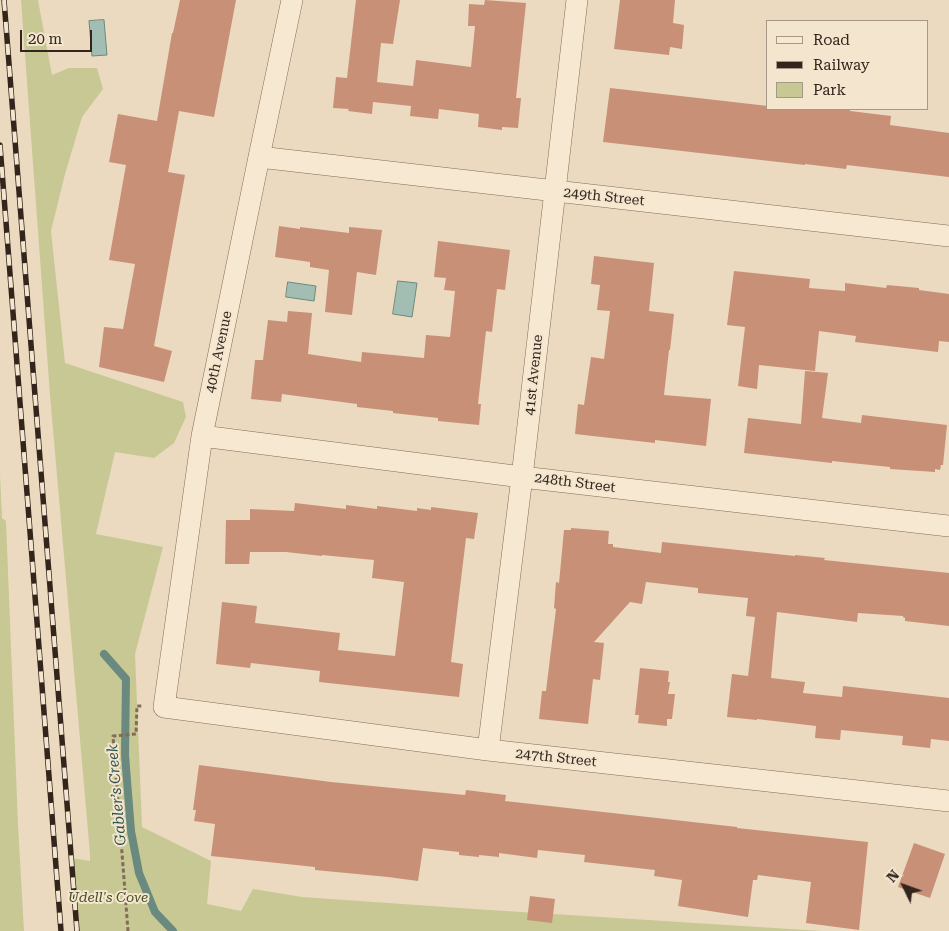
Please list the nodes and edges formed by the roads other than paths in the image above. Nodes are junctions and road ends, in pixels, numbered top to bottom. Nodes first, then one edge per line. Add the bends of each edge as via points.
1 (292, 0) edge
2 (577, 0) edge
3 (259, 157) junction
4 (555, 191) junction
5 (949, 236) edge
6 (202, 436) junction
7 (522, 477) junction
8 (949, 526) edge
9 (164, 708) joint
10 (488, 750) junction
11 (949, 801) edge

1 - 3 street, 40th Avenue
2 - 4 street, 41st Avenue
3 - 4 street, 249th Street
3 - 6 street, 40th Avenue
4 - 5 street, 249th Street
4 - 7 street, 41st Avenue
6 - 7 street, 248th Street
6 - 9 street, 40th Avenue
7 - 8 street, 248th Street
7 - 10 street, 41st Avenue
9 - 10 street, 247th Street
10 - 11 street, 247th Street

